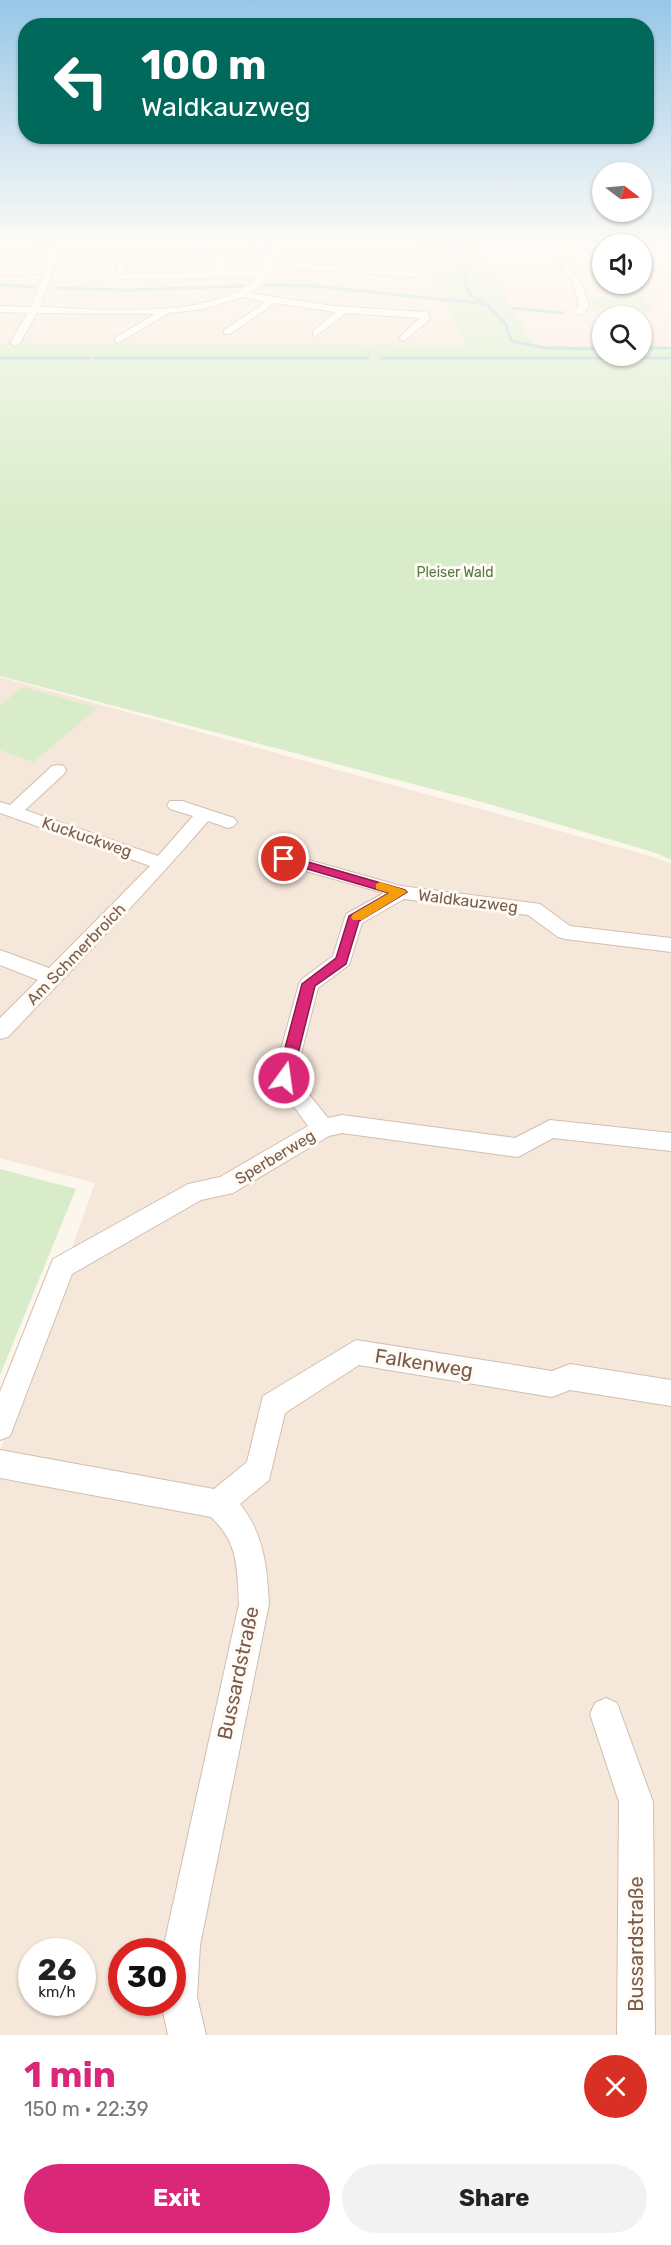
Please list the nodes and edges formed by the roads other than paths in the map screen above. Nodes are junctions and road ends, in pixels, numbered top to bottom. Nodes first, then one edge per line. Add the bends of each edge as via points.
1 (17, 339) edge
2 (15, 343) dead end
3 (58, 770) dead end
4 (176, 805) dead end
5 (7, 809) edge
6 (204, 814) junction
7 (228, 822) dead end
8 (284, 859) dead end
9 (156, 869) junction
10 (400, 892) junction
11 (671, 945) edge
12 (0, 957) edge
13 (53, 978) junction
14 (0, 1031) edge
15 (323, 1128) junction
16 (671, 1142) edge
17 (671, 1393) edge
18 (0, 1427) edge
19 (0, 1464) edge
20 (218, 1504) junction
21 (606, 1714) dead end
22 (187, 2035) edge
23 (636, 2035) edge

1 - 2 street
3 - 5 street, Kuckuckweg
4 - 6 street
5 - 9 street, Kuckuckweg
6 - 7 street
6 - 9 street
8 - 10 street, Waldkauzweg
9 - 13 street, Am Schmerbroich
10 - 11 street, Waldkauzweg via 533,909 565,932
10 - 15 street, Waldkauzweg via 353,919 342,960 309,984 284,1078
12 - 13 street
13 - 14 street, Am Schmerbroich
15 - 16 street, Sperberweg via 342,1124 518,1148 550,1129
15 - 18 street, Sperberweg via 225,1186 196,1191 62,1268
17 - 20 street, Falkenweg via 570,1377 552,1384 356,1352 273,1405 259,1470
19 - 20 street
20 - 22 street, Bussardstraße via 241,1527 249,1546 254,1604 182,1945 178,1997
21 - 23 street, Bussardstraße via 636,1802

